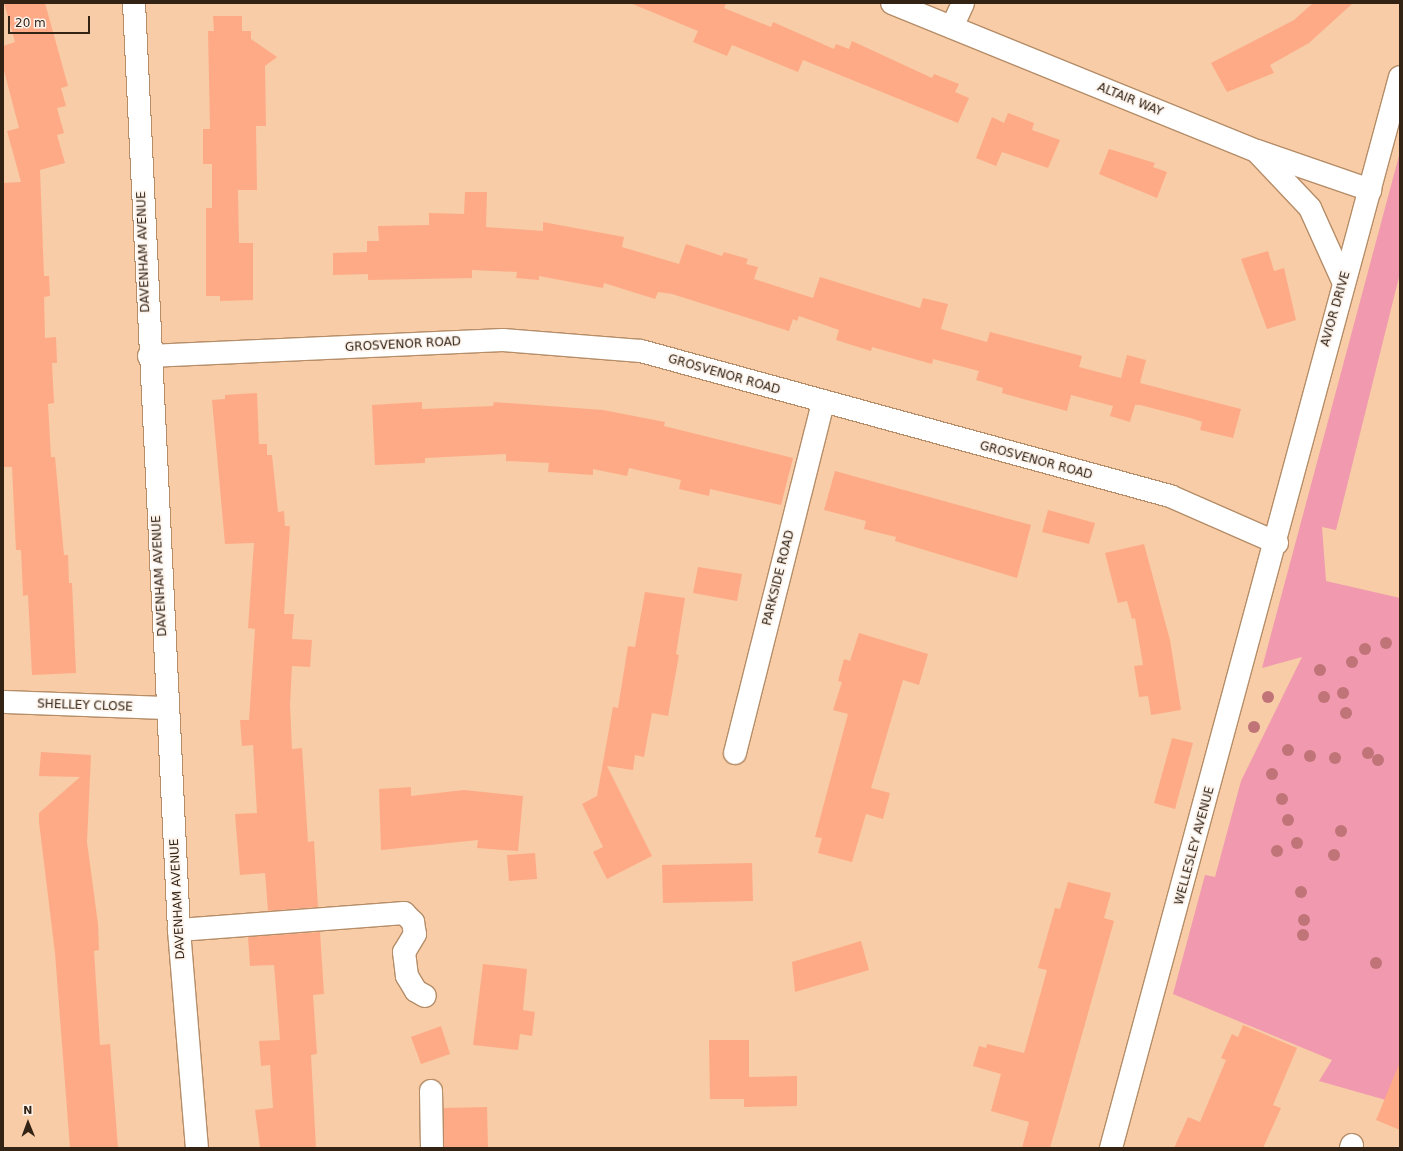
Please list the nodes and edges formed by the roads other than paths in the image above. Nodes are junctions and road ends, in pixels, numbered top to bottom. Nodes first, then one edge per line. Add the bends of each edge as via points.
1 (134, 3) edge
2 (892, 3) edge
3 (963, 3) edge
4 (952, 27) junction
5 (1400, 77) edge
6 (1257, 151) junction
7 (1370, 190) junction
8 (1343, 281) junction
9 (149, 356) junction
10 (823, 403) junction
11 (1276, 543) junction
12 (3, 702) edge
13 (167, 708) junction
14 (735, 753) dead end
15 (179, 930) junction
16 (425, 996) dead end
17 (431, 1091) dead end
18 (197, 1148) edge
19 (432, 1148) edge
20 (1111, 1148) edge

1 - 9 street, DAVENHAM AVENUE
2 - 4 street, ALTAIR WAY
3 - 4 street
4 - 6 street, ALTAIR WAY
5 - 7 street, AVIOR DRIVE
6 - 7 street, ALTAIR WAY
6 - 8 street via 1310,208
7 - 8 street, AVIOR DRIVE
8 - 11 street, AVIOR DRIVE
9 - 10 street, GROSVENOR ROAD via 503,340 574,344 641,351
9 - 13 street, DAVENHAM AVENUE
10 - 11 street, GROSVENOR ROAD via 1170,496
10 - 14 street, PARKSIDE ROAD
11 - 20 street, WELLESLEY AVENUE
12 - 13 street, SHELLEY CLOSE
13 - 15 street, DAVENHAM AVENUE
15 - 16 street via 404,913 413,922 415,934 404,952 407,976 416,990
15 - 18 street, DAVENHAM AVENUE
17 - 19 street

